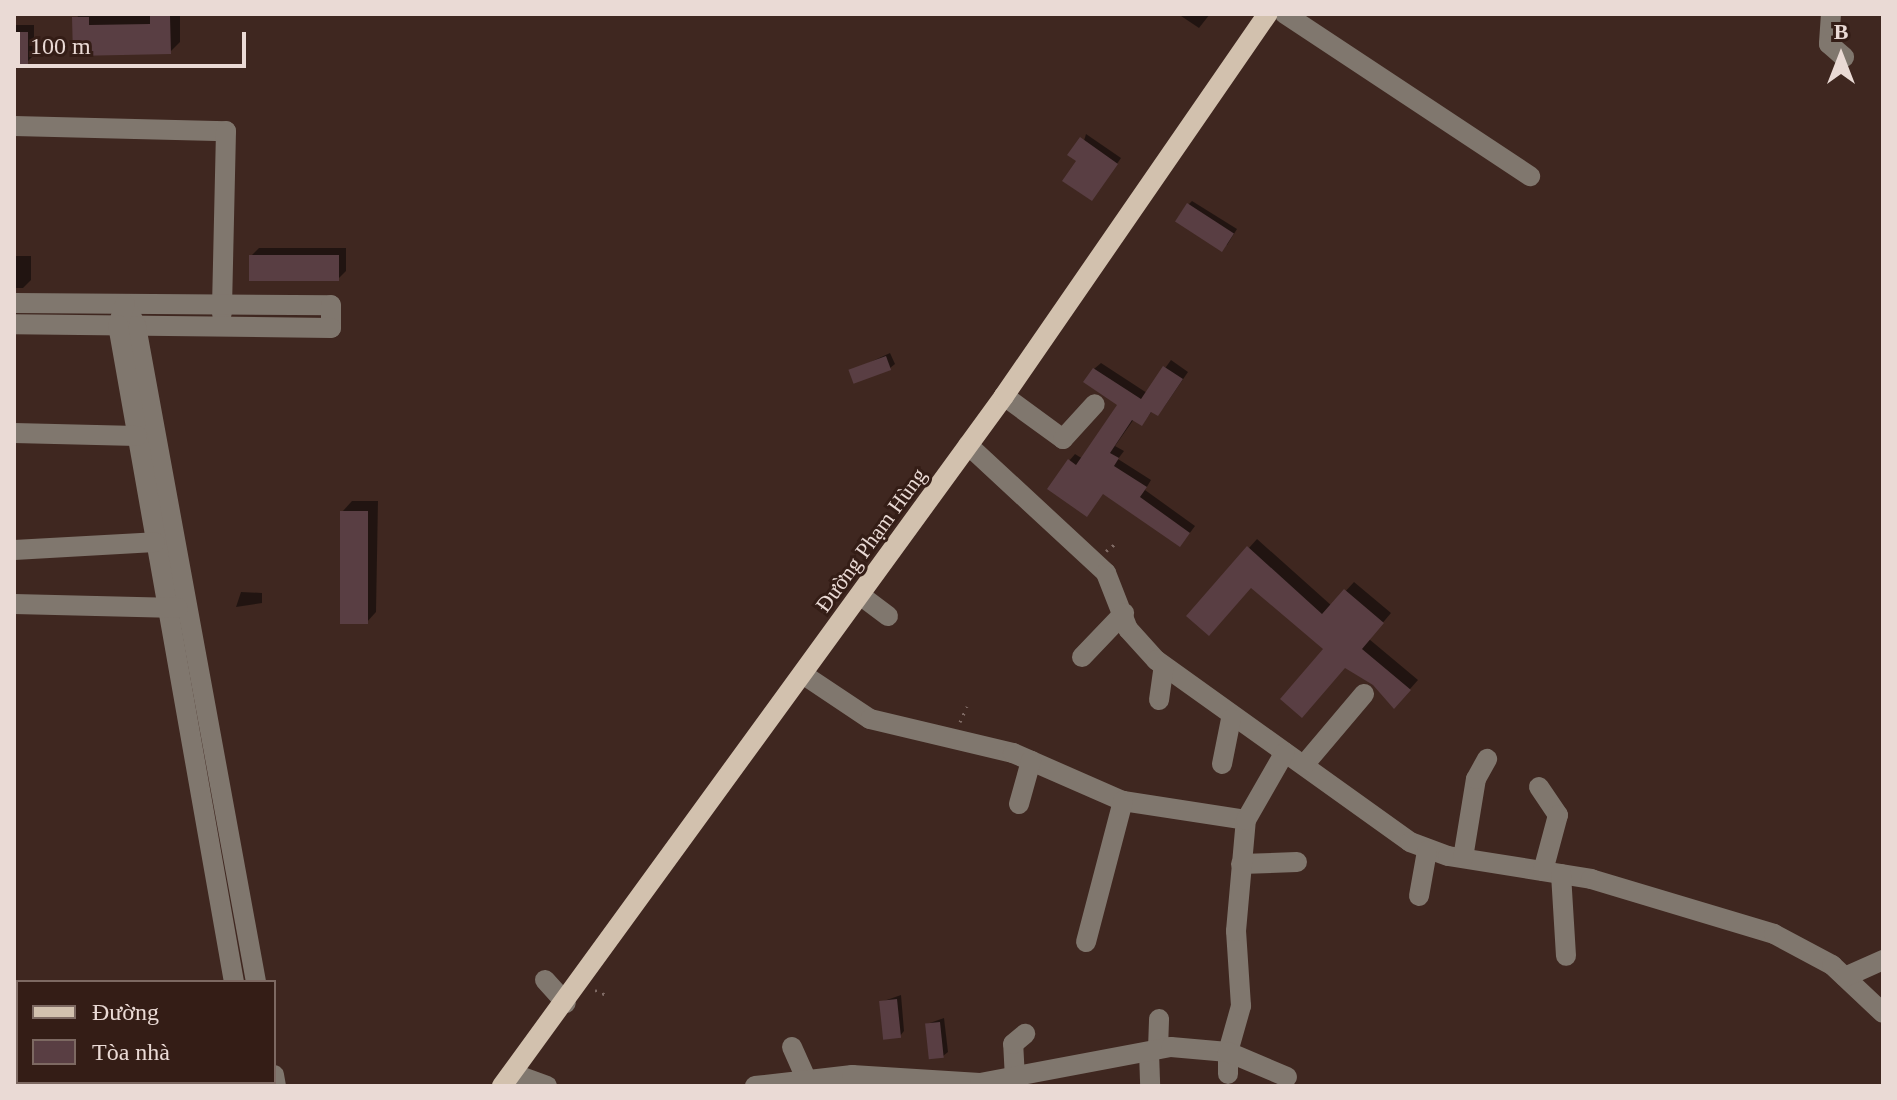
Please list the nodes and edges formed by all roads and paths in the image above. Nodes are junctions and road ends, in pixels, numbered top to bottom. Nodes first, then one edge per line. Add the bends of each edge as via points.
1 (1268, 14) edge
2 (1285, 14) edge
3 (1831, 14) edge
4 (1844, 57) dead end
5 (14, 126) edge
6 (1530, 176) dead end
7 (223, 302) junction
8 (14, 303) edge
9 (125, 304) junction
10 (14, 324) edge
11 (127, 326) junction
12 (222, 327) junction
13 (1004, 396) junction
14 (1095, 404) dead end
15 (14, 433) edge
16 (137, 436) junction
17 (968, 445) junction
18 (155, 542) junction
19 (14, 550) edge
20 (860, 595) junction
21 (14, 604) edge
22 (186, 608) junction
23 (165, 609) junction
24 (1124, 613) junction
25 (888, 616) dead end
26 (1082, 657) dead end
27 (1164, 666) junction
28 (804, 675) junction
29 (199, 677) junction
30 (178, 679) junction
31 (1364, 694) dead end
32 (1159, 700) dead end
33 (1231, 719) junction
34 (1285, 752) junction
35 (1487, 759) dead end
36 (1031, 761) junction
37 (1222, 764) dead end
38 (1304, 765) junction
39 (1539, 787) dead end
40 (1123, 801) junction
41 (1019, 804) dead end
42 (1246, 820) junction
43 (1427, 851) junction
44 (1463, 858) junction
45 (1297, 862) dead end
46 (1241, 864) junction
47 (1552, 872) junction
48 (1419, 896) dead end
49 (246, 925) junction
50 (224, 929) junction
51 (1086, 942) dead end
52 (1566, 956) dead end
53 (1883, 960) edge
54 (1845, 977) junction
55 (234, 980) edge
56 (256, 980) edge
57 (545, 980) dead end
58 (566, 1003) junction
59 (1883, 1013) edge
60 (1159, 1019) dead end
61 (1025, 1034) dead end
62 (792, 1047) dead end
63 (1154, 1050) junction
64 (1228, 1052) junction
65 (833, 1055) dead end
66 (1228, 1074) dead end
67 (830, 1076) junction
68 (1287, 1077) dead end
69 (1015, 1079) junction
70 (508, 1080) edge
71 (807, 1080) junction
72 (1038, 1080) edge
73 (766, 1085) edge
74 (980, 1085) edge
75 (547, 1086) edge
76 (1150, 1086) edge

1 - 13 main road, Đường Phạm Hùng
2 - 6 street
3 - 4 street via 1829,44
5 - 7 street via 226,131
7 - 9 street
7 - 12 street
7 - 12 street via 331,305 331,328
8 - 9 street
9 - 11 street
10 - 11 street
11 - 12 street
11 - 16 street
11 - 22 street
13 - 14 street via 1063,439
13 - 17 main road, Đường Phạm Hùng
15 - 16 street
16 - 18 street
17 - 20 main road, Đường Phạm Hùng
17 - 24 street via 1080,538 1114,584
18 - 19 street
18 - 23 street
20 - 25 street
20 - 28 main road, Đường Phạm Hùng
21 - 23 street
22 - 23 street
22 - 29 street
23 - 30 street
24 - 26 street
24 - 27 street via 1134,636
27 - 32 street
27 - 33 street
28 - 36 street via 870,719 953,736
28 - 58 main road, Đường Phạm Hùng
29 - 30 street
29 - 49 street
30 - 50 street
31 - 38 street
33 - 34 street
33 - 37 street
34 - 38 street
34 - 42 street
35 - 44 street via 1476,779
36 - 40 street
36 - 41 street
38 - 43 street via 1356,807
39 - 47 street via 1558,815
40 - 42 street
40 - 51 street
42 - 46 street
43 - 44 street
43 - 48 street
44 - 47 street
45 - 46 street
46 - 64 street via 1236,931 1241,1006
47 - 52 street
47 - 54 street via 1774,934 1805,947
49 - 50 street
49 - 56 street
50 - 55 street
53 - 54 street
54 - 59 street
57 - 58 street
58 - 70 main road, Đường Phạm Hùng
60 - 63 street
61 - 69 street via 1013,1044
62 - 71 street
63 - 64 street
63 - 72 street
63 - 76 street
64 - 66 street
64 - 68 street
65 - 67 street
67 - 71 street
67 - 74 street via 927,1073
69 - 72 street
69 - 74 street
70 - 75 street
71 - 73 street

